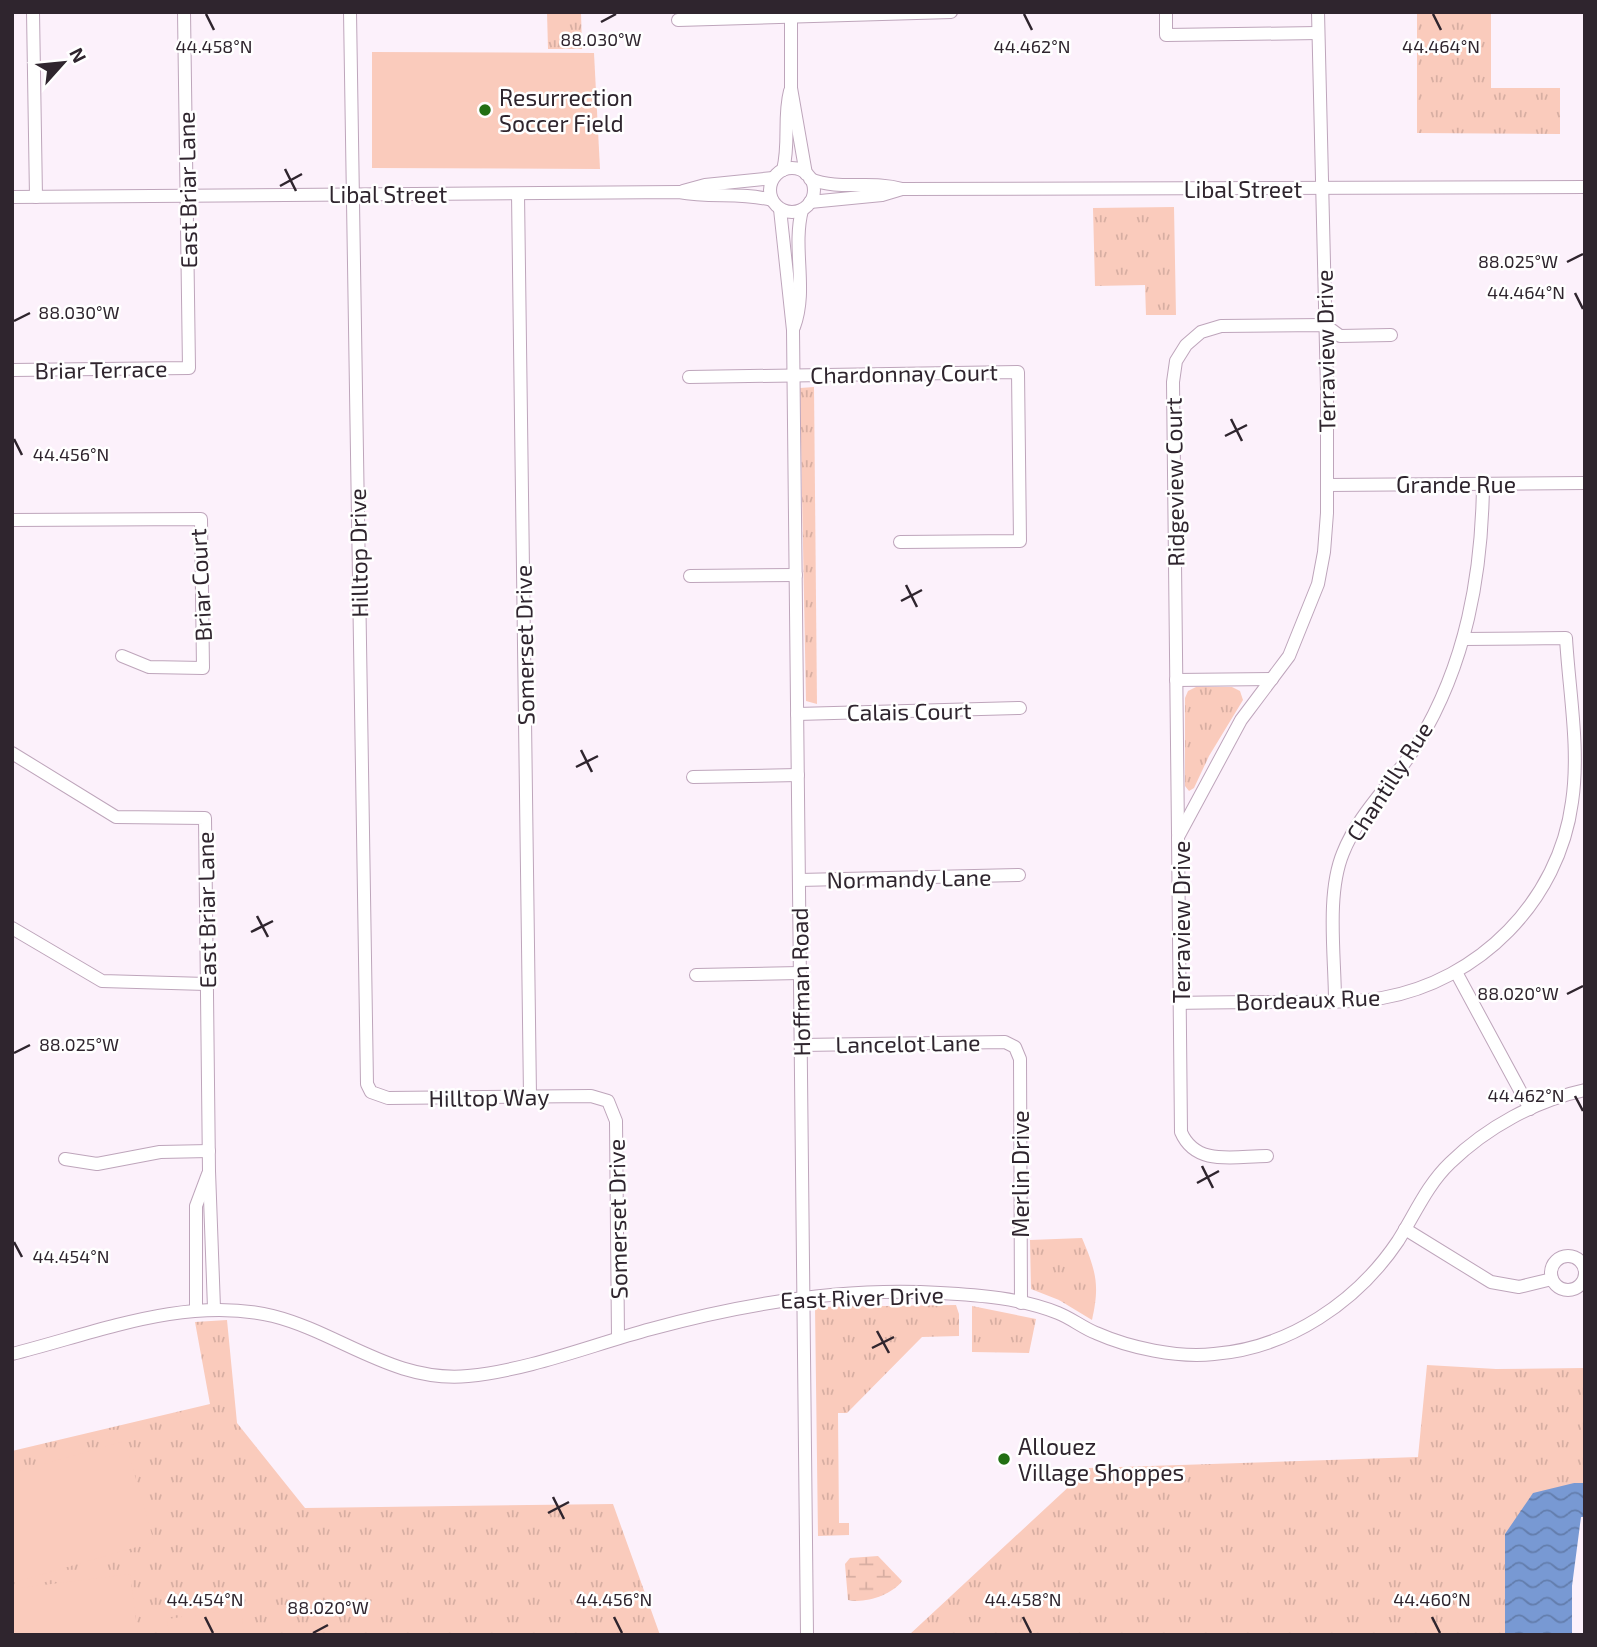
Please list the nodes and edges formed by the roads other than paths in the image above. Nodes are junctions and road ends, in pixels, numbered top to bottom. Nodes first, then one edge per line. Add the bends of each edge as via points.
1 (33, 12) edge
2 (184, 12) edge
3 (350, 12) edge
4 (951, 12) edge
5 (1166, 12) edge
6 (1318, 12) edge
7 (791, 15) edge
8 (678, 20) dead end
9 (1318, 33) junction
10 (791, 88) junction
11 (778, 174) junction
12 (808, 176) junction
13 (1585, 187) edge
14 (1321, 188) junction
15 (902, 189) junction
16 (679, 192) junction
17 (354, 194) junction
18 (518, 194) junction
19 (187, 196) junction
20 (12, 197) edge
21 (36, 197) junction
22 (776, 204) junction
23 (806, 206) junction
24 (1325, 325) junction
25 (793, 330) junction
26 (1391, 335) dead end
27 (189, 369) joint
28 (12, 370) edge
29 (794, 374) junction
30 (688, 377) dead end
31 (1585, 483) edge
32 (1483, 484) junction
33 (1327, 485) junction
34 (12, 520) edge
35 (900, 542) dead end
36 (796, 575) junction
37 (691, 576) dead end
38 (1464, 639) junction
39 (122, 656) dead end
40 (1272, 679) junction
41 (1176, 680) junction
42 (1020, 708) dead end
43 (797, 714) junction
44 (12, 753) edge
45 (798, 775) junction
46 (693, 777) dead end
47 (1178, 836) junction
48 (1019, 875) dead end
49 (799, 880) junction
50 (12, 928) edge
51 (1456, 972) junction
52 (800, 973) junction
53 (696, 975) dead end
54 (206, 984) junction
55 (1335, 1001) junction
56 (1180, 1003) junction
57 (801, 1045) junction
58 (1015, 1047) joint
59 (1585, 1090) edge
60 (371, 1091) joint
61 (530, 1096) junction
62 (608, 1101) joint
63 (1530, 1109) junction
64 (209, 1151) junction
65 (1267, 1156) dead end
66 (65, 1158) dead end
67 (209, 1171) junction
68 (1405, 1229) junction
69 (1552, 1279) dead end
70 (803, 1296) junction
71 (1021, 1303) junction
72 (215, 1308) junction
73 (196, 1310) junction
74 (618, 1338) junction
75 (12, 1354) edge
76 (807, 1635) edge

1 - 21 street
2 - 19 street, East Briar Lane
3 - 17 street, Hilltop Drive
4 - 7 street
5 - 9 street via 1166,35
6 - 9 street, Terraview Drive
7 - 8 street
7 - 10 street
9 - 14 street, Terraview Drive
10 - 11 street via 785,111 788,151
10 - 12 street
11 - 12 street via 795,169
11 - 16 street, Libal Street
11 - 22 street via 770,189
12 - 15 street, Libal Street via 840,186 881,183
12 - 23 street via 814,190
13 - 14 street, Libal Street
14 - 15 street, Libal Street
14 - 24 street, Terraview Drive
15 - 23 street, Libal Street
16 - 18 street, Libal Street
16 - 22 street, Libal Street via 705,197 753,195
17 - 18 street, Libal Street
17 - 19 street, Libal Street
17 - 60 street, Hilltop Drive via 365,1074
18 - 61 street, Somerset Drive
19 - 21 street, Libal Street
19 - 27 street, East Briar Lane
20 - 21 street, Libal Street
22 - 23 street via 790,212
22 - 25 street, Hoffman Road
23 - 25 street, Hoffman Road via 795,240 800,304
24 - 26 street, Ridgeview Court via 1340,336
24 - 33 street, Terraview Drive
24 - 41 street, Ridgeview Court via 1221,326 1201,332 1176,361 1172,382
25 - 29 street, Hoffman Road
27 - 28 street, Briar Terrace
29 - 30 street
29 - 35 street, Chardonnay Court via 1018,372 1020,541
29 - 36 street, Hoffman Road
31 - 32 street, Grande Rue
32 - 33 street, Grande Rue
32 - 38 street, Chantilly Rue via 1478,578
33 - 40 street, Terraview Drive via 1318,584 1289,656
34 - 39 street, Briar Court via 201,519 203,668 149,667
36 - 37 street
36 - 43 street, Hoffman Road
38 - 51 street, Bordeaux Rue via 1566,638 1574,773 1562,843 1545,884 1507,934
38 - 55 street, Chantilly Rue via 1418,744 1343,853 1335,886
40 - 41 street
40 - 47 street, Terraview Drive via 1218,758
41 - 47 street, Ridgeview Court
42 - 43 street, Calais Court
43 - 45 street, Hoffman Road
44 - 54 street, East Briar Lane via 117,817 205,818
45 - 46 street
45 - 49 street, Hoffman Road
47 - 56 street, Terraview Drive
48 - 49 street, Normandy Lane
49 - 52 street, Hoffman Road
50 - 54 street via 102,981
51 - 55 street, Bordeaux Rue via 1401,994
51 - 63 street
52 - 53 street
52 - 57 street, Hoffman Road
54 - 64 street, East Briar Lane
55 - 56 street, Bordeaux Rue
56 - 65 street, Terraview Drive via 1181,1132 1187,1147 1203,1156
57 - 58 street, Lancelot Lane via 1005,1042
57 - 70 street, Hoffman Road
58 - 71 street, Merlin Drive via 1020,1059
59 - 63 street, East River Drive
60 - 61 street, Hilltop Way via 388,1098
61 - 62 street, Hilltop Way via 591,1096
62 - 74 street, Somerset Drive via 616,1121
63 - 68 street, East River Drive via 1476,1141 1449,1164 1424,1194
64 - 66 street via 160,1152 97,1164
64 - 67 street, East Briar Lane
67 - 72 street, East Briar Lane
67 - 73 street, East Briar Lane via 197,1206
68 - 69 street via 1491,1282 1518,1287
68 - 71 street, East River Drive via 1369,1280 1348,1300 1287,1334 1213,1354 1125,1344 1059,1313
70 - 71 street, East River Drive via 934,1292
70 - 74 street, East River Drive
70 - 76 street, Hoffman Road
72 - 73 street, East River Drive
72 - 74 street, East River Drive via 289,1322 380,1362 424,1374 465,1376 507,1369
73 - 75 street, East River Drive

